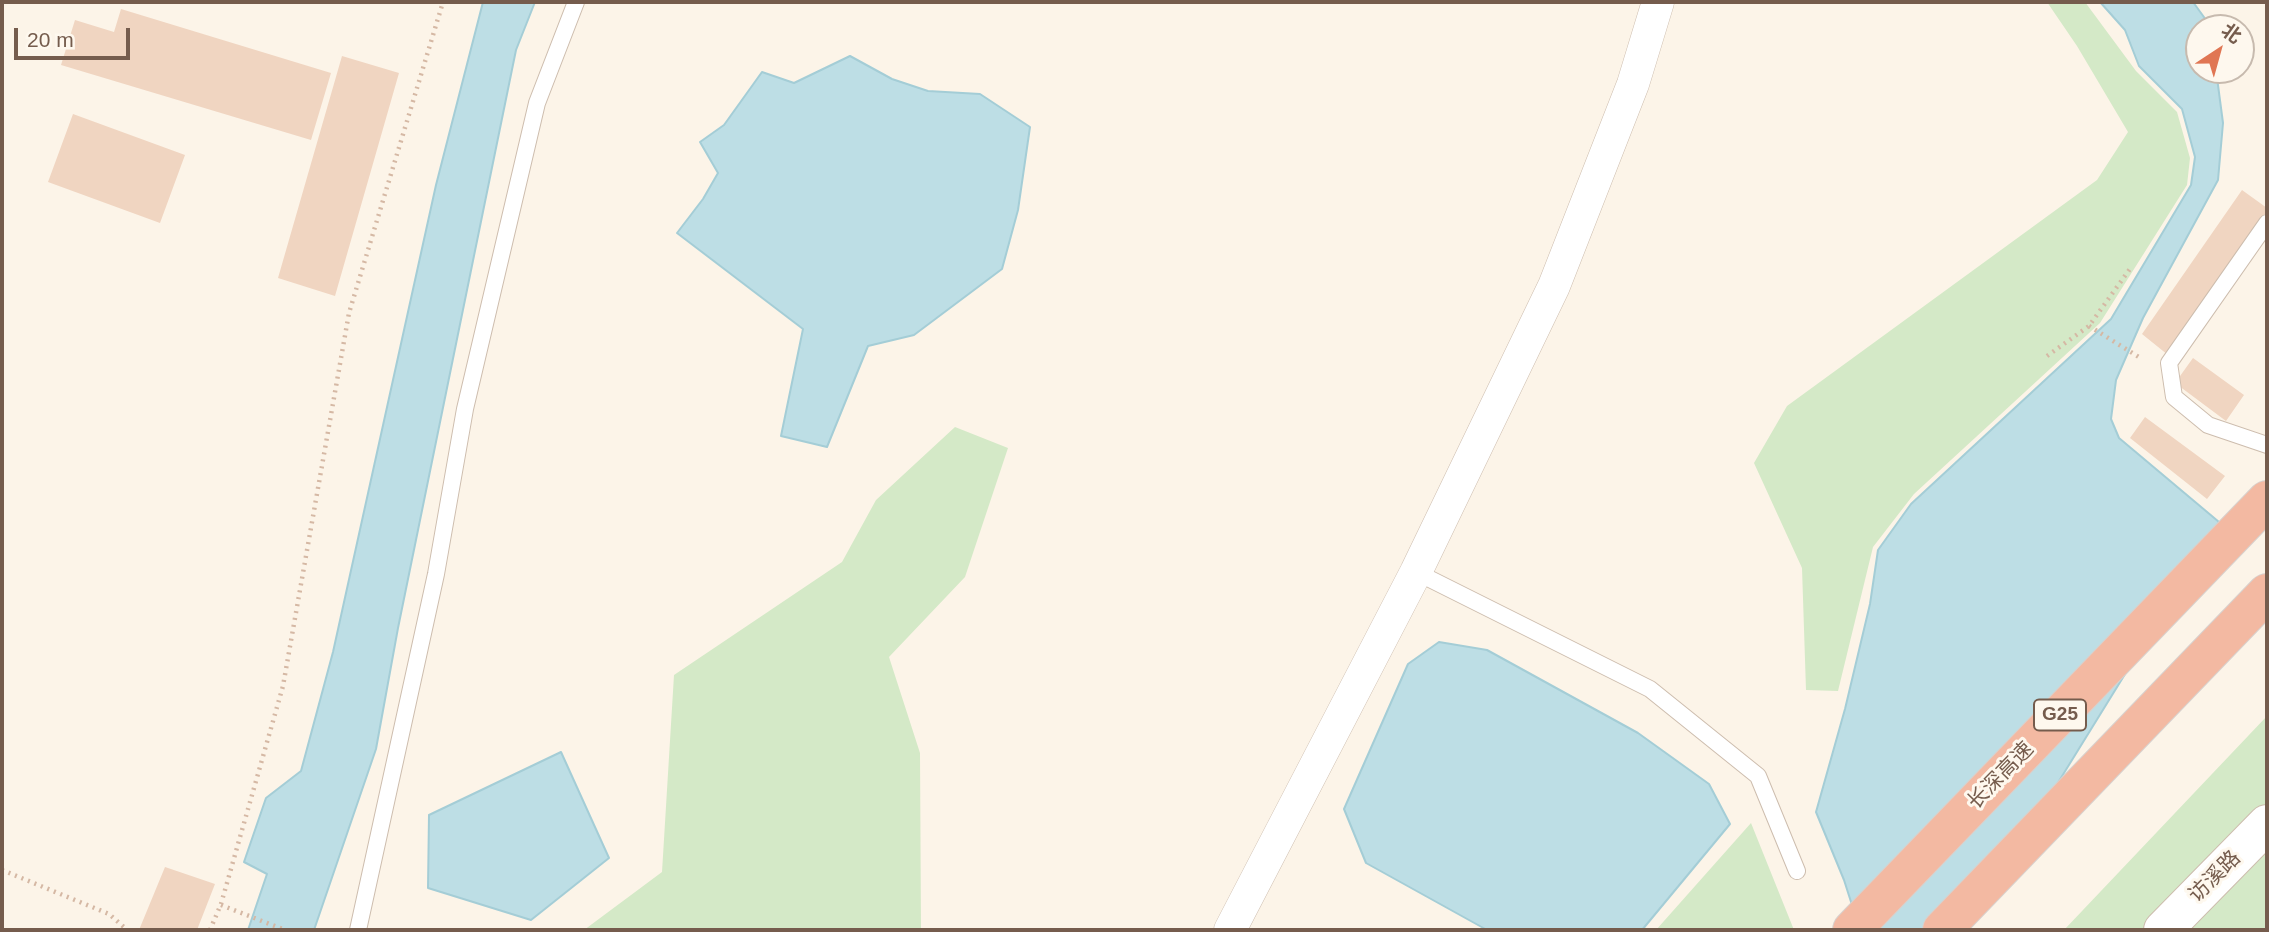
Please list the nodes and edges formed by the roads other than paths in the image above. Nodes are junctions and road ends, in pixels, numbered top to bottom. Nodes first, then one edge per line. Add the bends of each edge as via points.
1 (576, 2) edge
2 (1658, 2) edge
3 (2267, 223) edge
4 (2267, 445) edge
5 (2267, 500) edge
6 (1416, 572) junction
7 (2267, 593) edge
8 (2267, 824) edge
9 (1797, 871) dead end
10 (358, 930) edge
11 (1230, 930) edge
12 (1852, 930) edge
13 (1942, 930) edge
14 (2163, 930) edge

1 - 10 lane via 537,103 477,356 436,574
2 - 6 street via 1633,84 1554,286
3 - 4 lane via 2169,363 2174,397 2208,425
5 - 12 highway, 长深高速 / G25
6 - 9 lane via 1650,689 1758,776
6 - 11 street
7 - 13 highway
8 - 14 street, 访溪路

